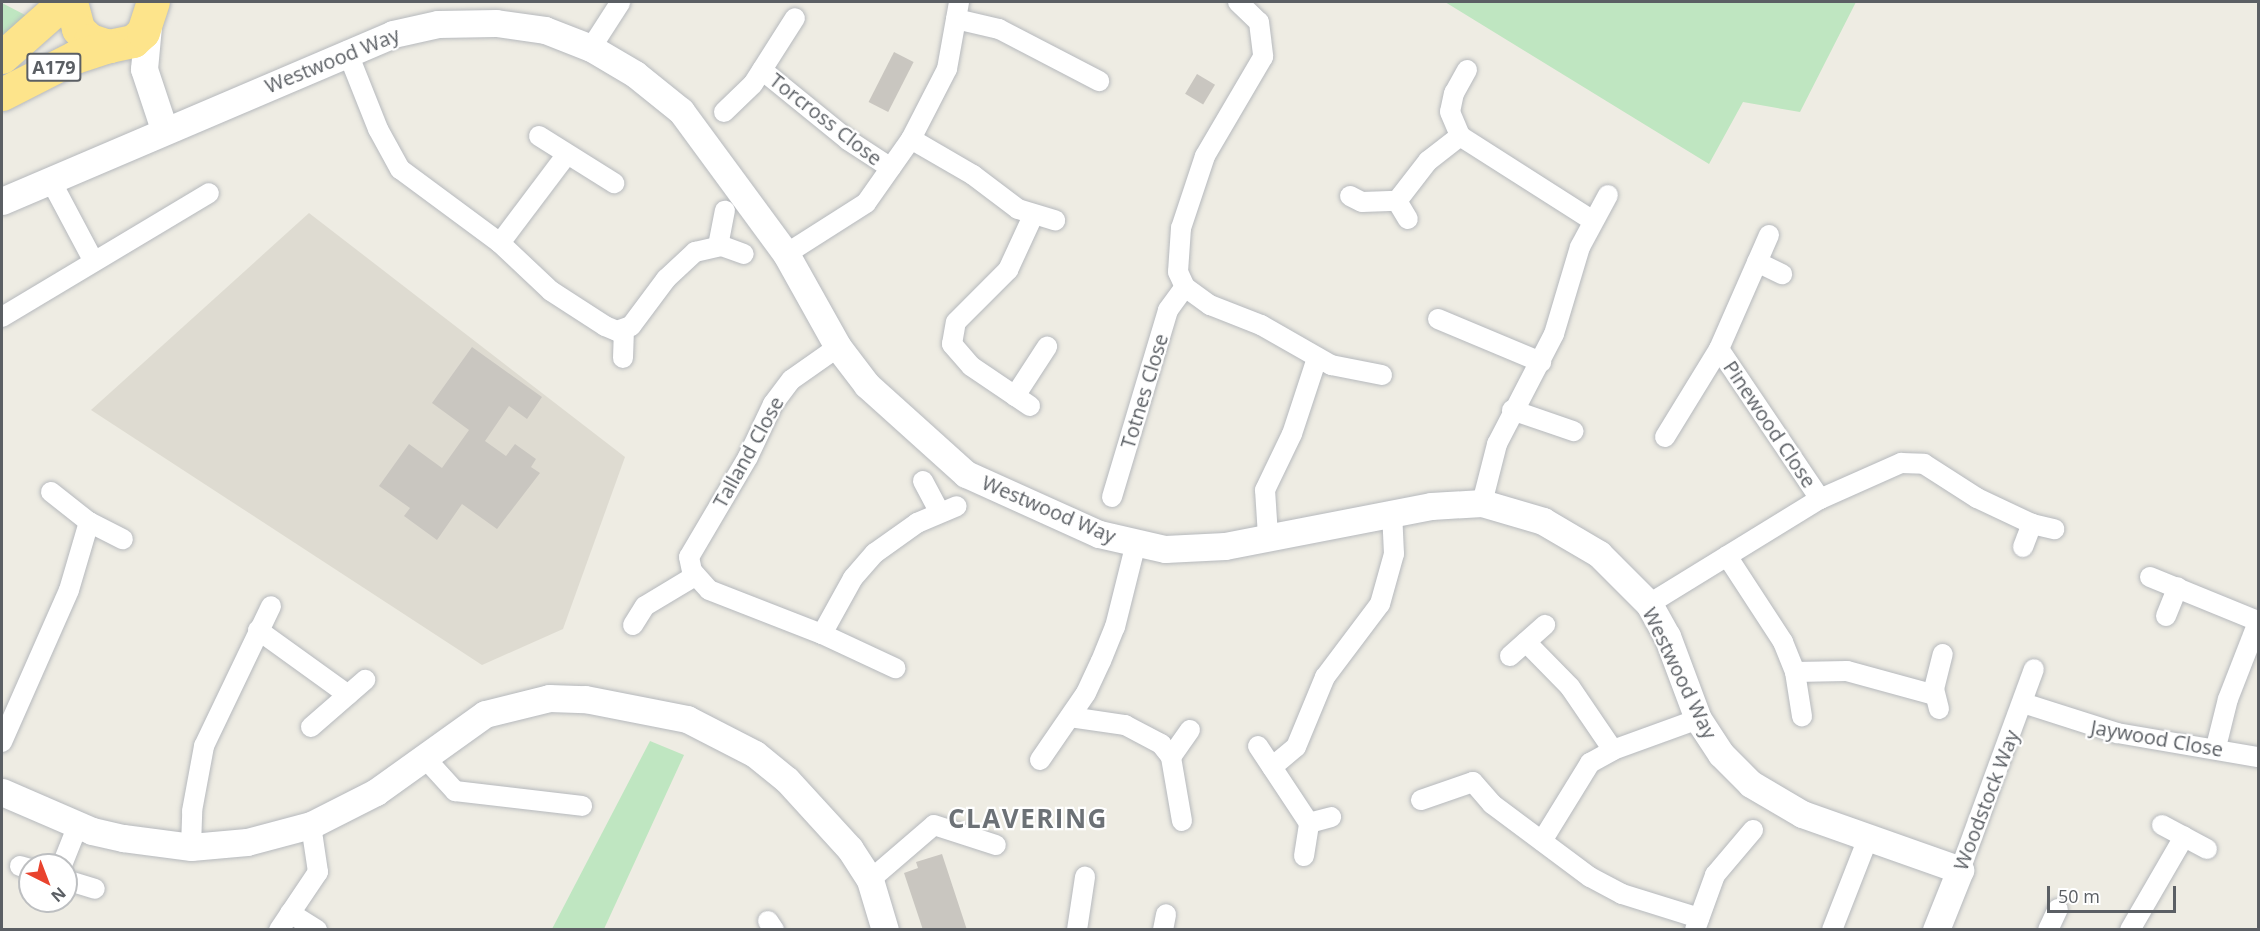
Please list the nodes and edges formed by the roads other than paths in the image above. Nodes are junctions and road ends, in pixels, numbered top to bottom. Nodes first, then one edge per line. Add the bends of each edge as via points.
1 (64, 2) edge
2 (71, 2) edge
3 (1238, 2) edge
4 (620, 3) dead end
5 (155, 10) edge
6 (957, 10) edge
7 (795, 18) dead end
8 (113, 46) junction
9 (591, 48) junction
10 (347, 51) junction
11 (2, 57) edge
12 (144, 69) junction
13 (762, 70) junction
14 (1467, 70) dead end
15 (1099, 81) dead end
16 (2, 94) edge
17 (724, 112) dead end
18 (164, 129) junction
19 (539, 136) dead end
20 (1460, 136) junction
21 (910, 139) junction
22 (567, 154) junction
23 (891, 168) junction
24 (51, 181) junction
25 (614, 183) dead end
26 (209, 193) dead end
27 (1608, 195) dead end
28 (1350, 196) dead end
29 (2, 201) edge
30 (1397, 201) junction
31 (724, 211) dead end
32 (1033, 216) junction
33 (1408, 219) dead end
34 (1055, 220) dead end
35 (1592, 220) junction
36 (1769, 235) dead end
37 (500, 243) junction
38 (718, 246) junction
39 (744, 254) dead end
40 (786, 254) junction
41 (93, 260) junction
42 (1757, 262) junction
43 (1782, 274) dead end
44 (1185, 288) junction
45 (2, 316) edge
46 (1438, 319) dead end
47 (624, 330) junction
48 (838, 347) junction
49 (1047, 347) dead end
50 (1719, 349) junction
51 (622, 358) dead end
52 (1317, 358) junction
53 (1541, 362) junction
54 (1382, 375) dead end
55 (1512, 410) junction
56 (1573, 431) dead end
57 (1665, 437) dead end
58 (923, 481) dead end
59 (51, 492) dead end
60 (1112, 497) dead end
61 (1820, 499) junction
62 (1482, 503) junction
63 (1392, 511) junction
64 (89, 522) junction
65 (2032, 524) junction
66 (2054, 529) dead end
67 (1268, 536) junction
68 (123, 539) dead end
69 (1136, 543) junction
70 (2023, 547) dead end
71 (1727, 556) junction
72 (695, 576) junction
73 (2150, 577) dead end
74 (2178, 587) junction
75 (1649, 604) junction
76 (271, 606) dead end
77 (2166, 616) dead end
78 (2259, 621) edge
79 (633, 625) dead end
80 (1545, 625) dead end
81 (258, 630) junction
82 (822, 634) junction
83 (1526, 642) junction
84 (1943, 654) dead end
85 (1510, 656) dead end
86 (895, 668) dead end
87 (2034, 669) dead end
88 (1795, 672) junction
89 (365, 680) dead end
90 (348, 695) junction
91 (2023, 703) junction
92 (1802, 716) dead end
93 (1070, 717) junction
94 (1698, 719) junction
95 (311, 727) dead end
96 (1190, 730) dead end
97 (2, 742) edge
98 (1258, 746) dead end
99 (2216, 747) junction
100 (1613, 750) junction
101 (1171, 757) junction
102 (2259, 757) edge
103 (425, 758) junction
104 (1040, 760) dead end
105 (1272, 767) junction
106 (2, 792) edge
107 (1421, 800) dead end
108 (582, 806) dead end
109 (1331, 817) dead end
110 (1182, 821) dead end
111 (1309, 824) junction
112 (78, 825) junction
113 (311, 825) junction
114 (2162, 825) dead end
115 (1754, 831) dead end
116 (2184, 837) junction
117 (1868, 838) junction
118 (1542, 841) junction
119 (996, 845) dead end
120 (190, 847) junction
121 (2206, 849) dead end
122 (67, 853) edge
123 (1304, 856) dead end
124 (1960, 870) junction
125 (1085, 877) dead end
126 (870, 880) junction
127 (78, 884) edge
128 (95, 889) dead end
129 (285, 921) edge
130 (1697, 924) edge
131 (882, 929) edge
132 (317, 930) edge
133 (1077, 930) edge
134 (1832, 930) edge
135 (1936, 930) edge
136 (2130, 930) edge

1 - 11 highway, A179
2 - 8 highway via 78,29 90,40
3 - 44 street via 1259,22 1265,48 1246,92 1205,156 1181,228 1176,255
4 - 9 street
5 - 8 highway via 132,41
5 - 12 street
6 - 15 street
6 - 21 street, Torcross Close via 953,48 938,87
7 - 13 street, Torcross Close
8 - 12 street
8 - 16 highway, A179 via 75,57
9 - 10 street, Westwood Way via 545,30 496,23 438,24
9 - 40 street, Westwood Way via 650,84 681,111
10 - 18 street, Westwood Way
10 - 37 street via 378,129 400,169
12 - 18 street
13 - 17 street, Torcross Close
13 - 23 street, Torcross Close via 848,140
14 - 20 street via 1454,93 1450,112
18 - 24 street, Westwood Way
19 - 22 street
20 - 30 street via 1428,161
20 - 35 street
21 - 23 street, Torcross Close
21 - 32 street, Torcross Close
22 - 25 street
22 - 37 street
23 - 40 street, Torcross Close via 866,203
24 - 29 street, Westwood Way
24 - 41 street
26 - 41 street
27 - 35 street
28 - 30 street via 1362,202
30 - 33 street
31 - 38 street
32 - 34 street, Torcross Close
32 - 49 street via 1008,270 965,310 952,333 958,356 1022,401
35 - 53 street
36 - 42 street, Pinewood Close
37 - 47 street via 551,291 605,327
38 - 39 street
38 - 47 street via 708,246 680,264
40 - 48 street, Westwood Way
41 - 45 street
42 - 43 street
42 - 50 street, Pinewood Close
44 - 52 street via 1210,305 1261,325
44 - 60 street, Totnes Close via 1168,310
46 - 53 street
47 - 51 street
48 - 69 street, Westwood Way via 892,410 966,474 1099,534
48 - 72 street, Talland Close via 791,380 773,404 748,457 695,540 689,557
50 - 57 street, Pinewood Close
50 - 61 street, Pinewood Close
52 - 54 street
52 - 67 street via 1292,434 1267,481
53 - 55 street
55 - 56 street
55 - 62 street
58 - 82 street via 948,508 875,554 853,578
59 - 64 street
61 - 65 street, Pinewood Close via 1901,463 1924,464 1977,498
61 - 71 street, Pinewood Close
62 - 63 street, Westwood Way
62 - 75 street, Westwood Way via 1572,536 1629,579
63 - 67 street, Westwood Way
63 - 105 street via 1394,554 1380,604 1325,676 1296,747
64 - 68 street
64 - 97 street via 69,590
65 - 66 street, Pinewood Close
65 - 70 street
67 - 69 street, Westwood Way via 1195,549
69 - 93 street via 1115,627 1086,693
71 - 75 street, Pinewood Close
71 - 88 street via 1773,623
72 - 79 street via 645,606
72 - 82 street via 709,590
73 - 74 street
74 - 77 street
74 - 78 street
75 - 94 street, Westwood Way via 1667,636
76 - 81 street
78 - 99 street via 2228,699
80 - 83 street
81 - 90 street
81 - 120 street via 204,746 192,810
82 - 86 street
83 - 85 street
83 - 100 street via 1570,687
84 - 88 street via 1937,702 1847,671
87 - 91 street, Woodstock Way
88 - 92 street
89 - 90 street
90 - 95 street
91 - 99 street, Jaywood Close via 2117,733
91 - 124 street, Woodstock Way
93 - 101 street via 1125,725 1161,744
93 - 104 street
94 - 100 street
94 - 117 street, Westwood Way via 1728,762 1767,795 1802,814
96 - 101 street
98 - 105 street
99 - 102 street, Jaywood Close
100 - 118 street via 1590,763 1577,779
101 - 110 street
103 - 108 street via 455,791
103 - 113 street via 376,792
103 - 126 street via 485,714 549,698 585,699 687,719 738,743 787,780 850,849
105 - 111 street
106 - 112 street
107 - 118 street via 1469,781
109 - 111 street
111 - 123 street
112 - 120 street via 123,838
112 - 122 street
113 - 120 street via 247,842
113 - 129 street via 318,872
114 - 116 street
115 - 130 street via 1715,875
116 - 121 street
116 - 136 street
117 - 124 street, Westwood Way
117 - 134 street
118 - 130 street via 1622,894
119 - 126 street via 934,825
124 - 135 street, Woodstock Way
125 - 133 street
126 - 131 street
127 - 128 street
129 - 132 street

